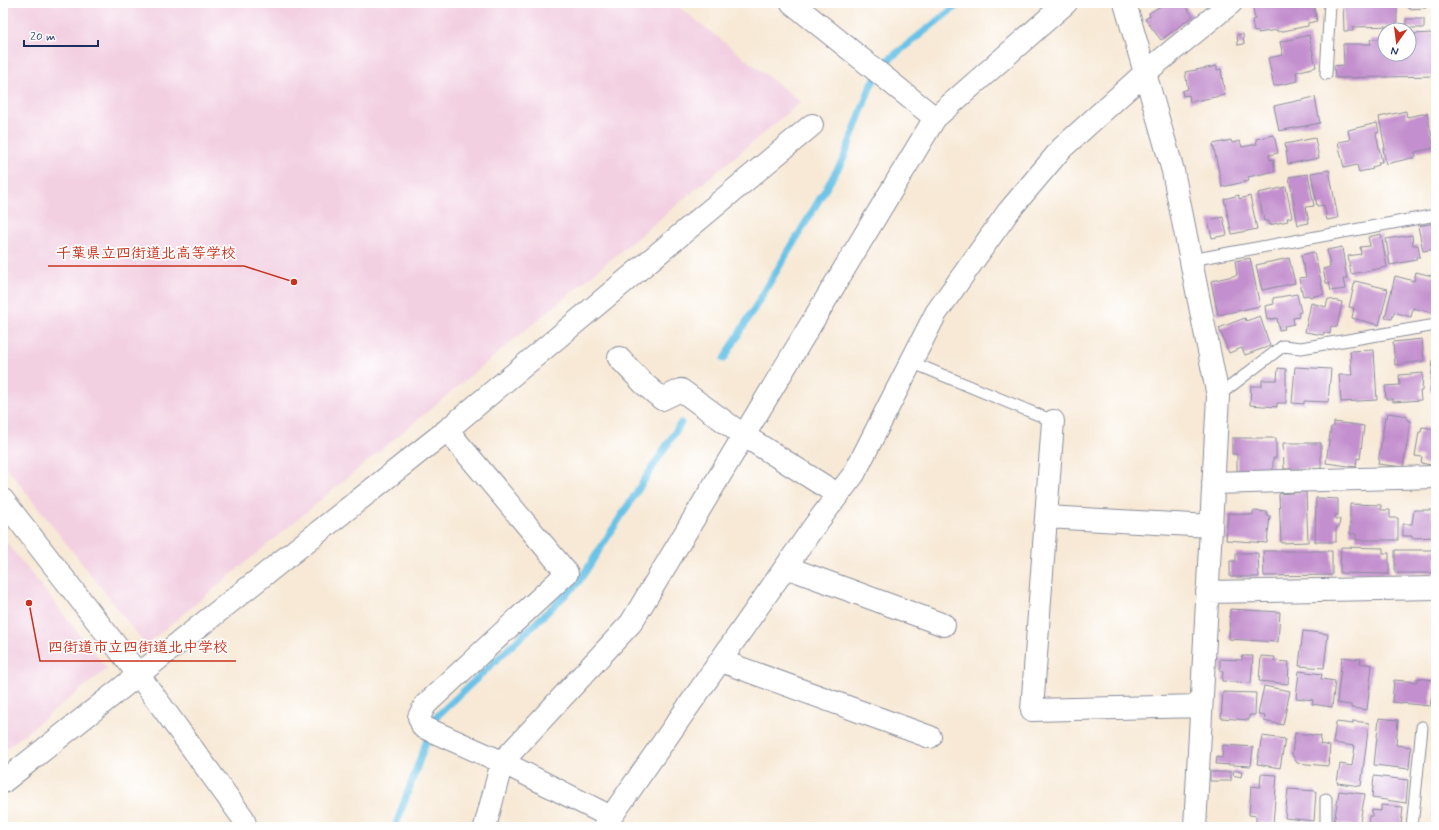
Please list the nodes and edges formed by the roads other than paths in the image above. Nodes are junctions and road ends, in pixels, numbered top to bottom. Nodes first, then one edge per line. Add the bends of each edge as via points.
1 (792, 3) edge
2 (1066, 3) edge
3 (1125, 3) edge
4 (1231, 3) edge
5 (1330, 3) edge
6 (1146, 72) junction
7 (1326, 74) dead end
8 (935, 118) junction
9 (812, 125) dead end
10 (1436, 215) edge
11 (1191, 260) junction
12 (1436, 325) edge
13 (619, 358) dead end
14 (911, 362) junction
15 (1218, 396) junction
16 (1052, 421) joint
17 (447, 430) junction
18 (744, 435) junction
19 (1436, 477) edge
20 (1213, 483) junction
21 (837, 494) junction
22 (3, 500) edge
23 (1046, 517) junction
24 (1211, 526) junction
25 (786, 566) junction
26 (1436, 588) edge
27 (1207, 592) junction
28 (944, 625) dead end
29 (721, 661) junction
30 (138, 674) junction
31 (1201, 706) junction
32 (1422, 727) dead end
33 (930, 737) dead end
34 (502, 762) junction
35 (3, 782) edge
36 (1326, 799) dead end
37 (608, 822) edge
38 (246, 827) edge
39 (485, 827) edge
40 (1195, 827) edge
41 (1326, 827) edge
42 (1412, 827) edge

1 - 8 street
2 - 8 street
3 - 6 street
4 - 6 street
5 - 7 lane
6 - 11 street via 1173,171
6 - 14 street via 1062,148 1008,212 936,313
8 - 18 street
9 - 17 street
10 - 11 lane
11 - 15 street
12 - 15 lane via 1300,348 1284,346
13 - 18 street via 643,384 662,398 681,390
14 - 16 lane
14 - 21 street via 854,474
15 - 20 street
16 - 23 street
17 - 30 street
17 - 34 street via 567,573 425,705 419,717 430,730
18 - 21 street
18 - 34 street via 631,623
19 - 20 street
20 - 24 street
21 - 25 street
22 - 30 street
23 - 24 street
23 - 31 street via 1032,710
24 - 27 street
25 - 28 street
25 - 29 street
26 - 27 street
27 - 31 street
29 - 33 street
29 - 37 street
30 - 35 street
30 - 38 street via 243,818
31 - 40 street
32 - 42 lane
34 - 37 street
34 - 39 street
36 - 41 lane

